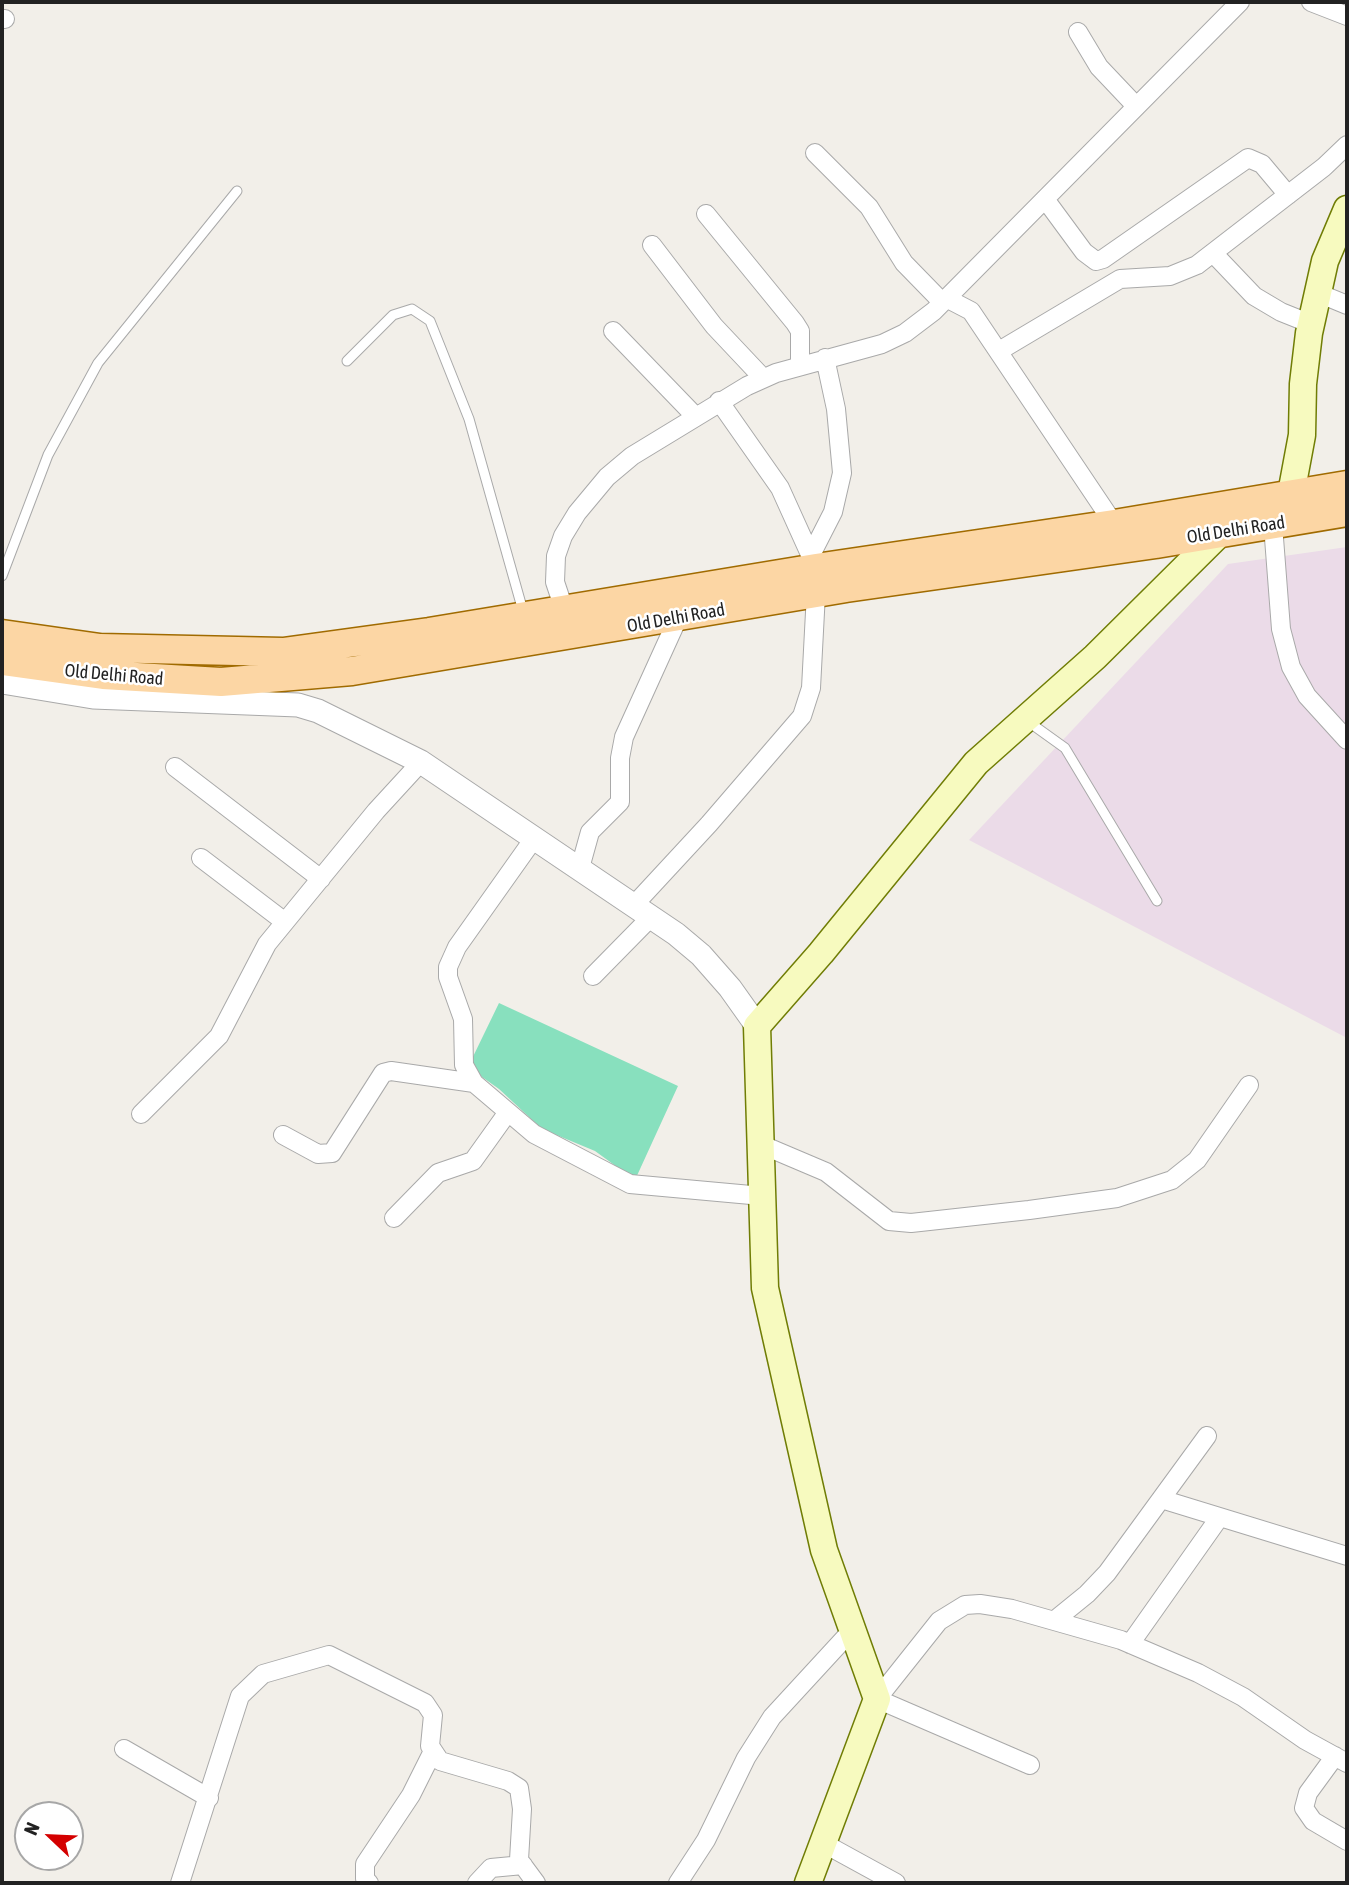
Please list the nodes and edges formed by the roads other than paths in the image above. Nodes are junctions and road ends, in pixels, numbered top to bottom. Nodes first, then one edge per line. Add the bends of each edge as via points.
1 (1240, 2) edge
2 (1311, 2) edge
3 (1347, 16) edge
4 (1078, 32) dead end
5 (1136, 105) junction
6 (1347, 145) edge
7 (816, 153) dead end
8 (237, 191) dead end
9 (1288, 194) junction
10 (1045, 199) junction
11 (1347, 209) edge
12 (706, 214) dead end
13 (652, 245) dead end
14 (1213, 253) junction
15 (1318, 293) junction
16 (944, 300) junction
17 (1347, 305) edge
18 (1311, 324) junction
19 (613, 331) dead end
20 (999, 351) junction
21 (825, 358) junction
22 (346, 361) dead end
23 (800, 366) junction
24 (763, 378) junction
25 (719, 401) junction
26 (696, 417) junction
27 (1347, 485) edge
28 (1291, 494) junction
29 (1347, 512) edge
30 (1222, 518) junction
31 (1114, 524) junction
32 (1273, 525) junction
33 (814, 572) junction
34 (2, 576) edge
35 (564, 610) junction
36 (524, 616) junction
37 (678, 618) junction
38 (2, 634) edge
39 (2, 660) edge
40 (2, 682) edge
41 (1025, 719) junction
42 (1347, 740) edge
43 (422, 762) junction
44 (175, 767) dead end
45 (535, 836) junction
46 (201, 858) dead end
47 (580, 868) junction
48 (321, 879) junction
49 (1157, 901) dead end
50 (643, 911) junction
51 (285, 922) junction
52 (593, 976) dead end
53 (757, 1026) junction
54 (474, 1083) junction
55 (1250, 1085) dead end
56 (508, 1112) junction
57 (141, 1114) dead end
58 (283, 1135) dead end
59 (760, 1144) junction
60 (762, 1196) junction
61 (394, 1217) dead end
62 (1207, 1436) dead end
63 (1161, 1499) junction
64 (1219, 1518) junction
65 (1347, 1556) edge
66 (1055, 1620) junction
67 (853, 1629) junction
68 (1130, 1644) junction
69 (877, 1699) junction
70 (124, 1749) dead end
71 (432, 1753) junction
72 (1341, 1760) edge
73 (1030, 1765) dead end
74 (209, 1798) junction
75 (1347, 1841) edge
76 (822, 1843) junction
77 (523, 1865) junction
78 (180, 1883) edge
79 (369, 1883) edge
80 (477, 1883) edge
81 (536, 1883) edge
82 (677, 1883) edge
83 (808, 1883) edge
84 (897, 1883) edge

1 - 5 street
2 - 3 street
4 - 5 street via 1099,67
5 - 10 street
6 - 9 street
7 - 16 street via 869,207 904,262
8 - 34 lane via 99,363 48,455
9 - 10 street via 1262,164 1248,158 1096,261 1084,252
9 - 14 street
10 - 16 street
11 - 15 main road via 1325,261
12 - 23 street via 800,331
13 - 24 street via 714,326
14 - 18 street via 1254,296
14 - 20 street via 1187,271 1170,276 1120,279
15 - 17 street
15 - 18 main road
16 - 20 street via 971,311
16 - 21 street via 905,333 882,344
18 - 28 main road via 1302,435
19 - 26 street
20 - 31 street
21 - 23 street
21 - 33 street via 842,474
22 - 36 lane via 393,315 412,309 430,321 469,419
23 - 24 street
24 - 25 street
25 - 26 street
25 - 33 street via 780,488
26 - 35 street via 632,456 577,513 556,556 555,582
27 - 28 main road, Old Delhi Road
28 - 30 main road, Old Delhi Road
28 - 32 main road
29 - 32 main road, Old Delhi Road
30 - 31 main road, Old Delhi Road
30 - 32 main road, Old Delhi Road
30 - 33 main road, Old Delhi Road
30 - 41 main road via 1094,657
31 - 33 main road, Old Delhi Road
32 - 42 street via 1281,629 1291,667 1307,696
33 - 35 main road, Old Delhi Road
33 - 37 main road, Old Delhi Road
33 - 50 street via 811,688 802,716
35 - 36 main road, Old Delhi Road
36 - 38 main road, Old Delhi Road via 283,652 100,648
37 - 39 main road, Old Delhi Road via 352,671 221,682 103,675
37 - 47 street via 625,737 620,802 590,832
40 - 43 street via 93,697 298,705
41 - 49 lane via 1065,748
41 - 53 main road via 976,763
43 - 45 street
43 - 48 street
44 - 48 street
45 - 47 street
45 - 54 street via 457,947 448,967 463,1019 464,1065
46 - 51 street
47 - 50 street
48 - 51 street
50 - 52 street
50 - 53 street via 701,955
51 - 57 street via 258,957 219,1036
53 - 59 main road
54 - 56 street
54 - 58 street via 383,1073 332,1153 318,1154
55 - 59 street via 1197,1160 1172,1180 1117,1198 1029,1210 911,1223 889,1221 826,1172
56 - 60 street via 552,1145 630,1184
56 - 61 street via 473,1161 438,1173
59 - 60 main road
60 - 67 main road via 765,1288 824,1550
62 - 63 street
63 - 64 street
63 - 66 street via 1096,1585
64 - 65 street
64 - 68 street
66 - 68 street
66 - 69 street via 1012,1609 965,1605 939,1621
67 - 69 main road
67 - 82 street via 772,1717 746,1758 706,1840
68 - 72 street via 1232,1691
69 - 73 street
69 - 76 main road
70 - 74 street
71 - 74 street via 433,1715 425,1703 336,1657 320,1656 263,1674 247,1687 235,1706
71 - 77 street via 454,1767 519,1788 518,1847
71 - 79 street via 411,1795 365,1864
72 - 75 street via 1308,1793 1304,1808 1313,1821
74 - 78 street
76 - 83 main road
76 - 84 street
77 - 80 street via 491,1868
77 - 81 street

